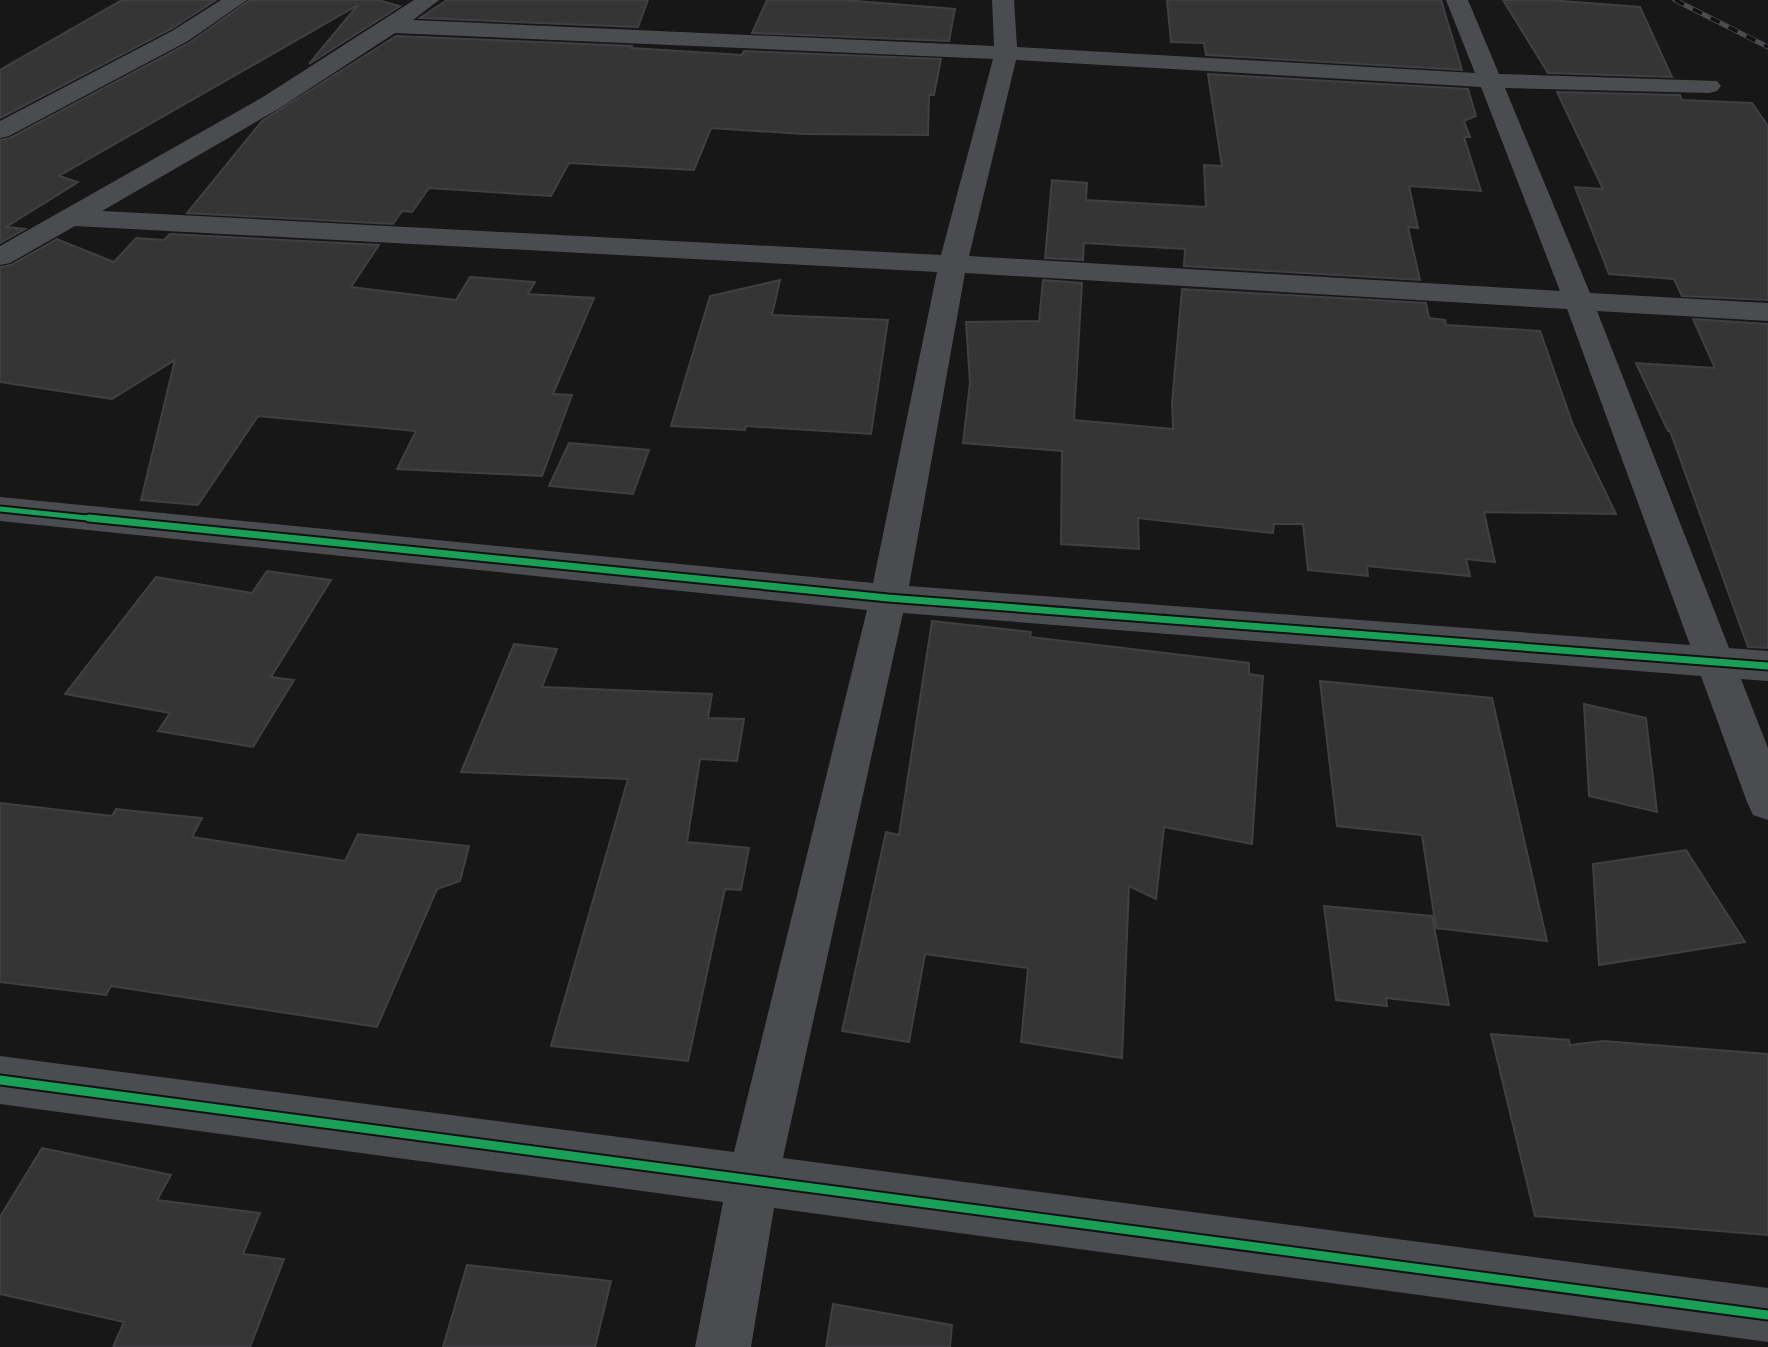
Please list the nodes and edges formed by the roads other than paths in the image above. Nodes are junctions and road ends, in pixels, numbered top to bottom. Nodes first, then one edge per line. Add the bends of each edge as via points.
1 (236, 0) edge
2 (428, 0) edge
3 (1003, 0) edge
4 (1457, 0) edge
5 (392, 26) junction
6 (1006, 53) junction
7 (1492, 81) junction
8 (1709, 86) dead end
9 (0, 131) edge
10 (70, 218) junction
11 (0, 257) edge
12 (953, 264) junction
13 (1579, 301) junction
14 (1768, 312) edge
15 (0, 509) edge
16 (888, 598) junction
17 (1716, 661) junction
18 (1768, 666) edge
19 (1768, 802) edge
20 (0, 1080) edge
21 (753, 1178) junction
22 (1768, 1315) edge
23 (723, 1347) edge

1 - 9 street via 180,36
2 - 5 street
3 - 6 street
4 - 7 street
5 - 6 street
5 - 10 street
6 - 7 street
6 - 12 street
7 - 8 street
7 - 13 street
10 - 11 street
10 - 12 street
12 - 13 street
12 - 16 street
13 - 14 street
13 - 17 street
15 - 16 street
16 - 17 street
16 - 21 street
17 - 18 street
17 - 19 street
20 - 21 street
21 - 22 street
21 - 23 street

